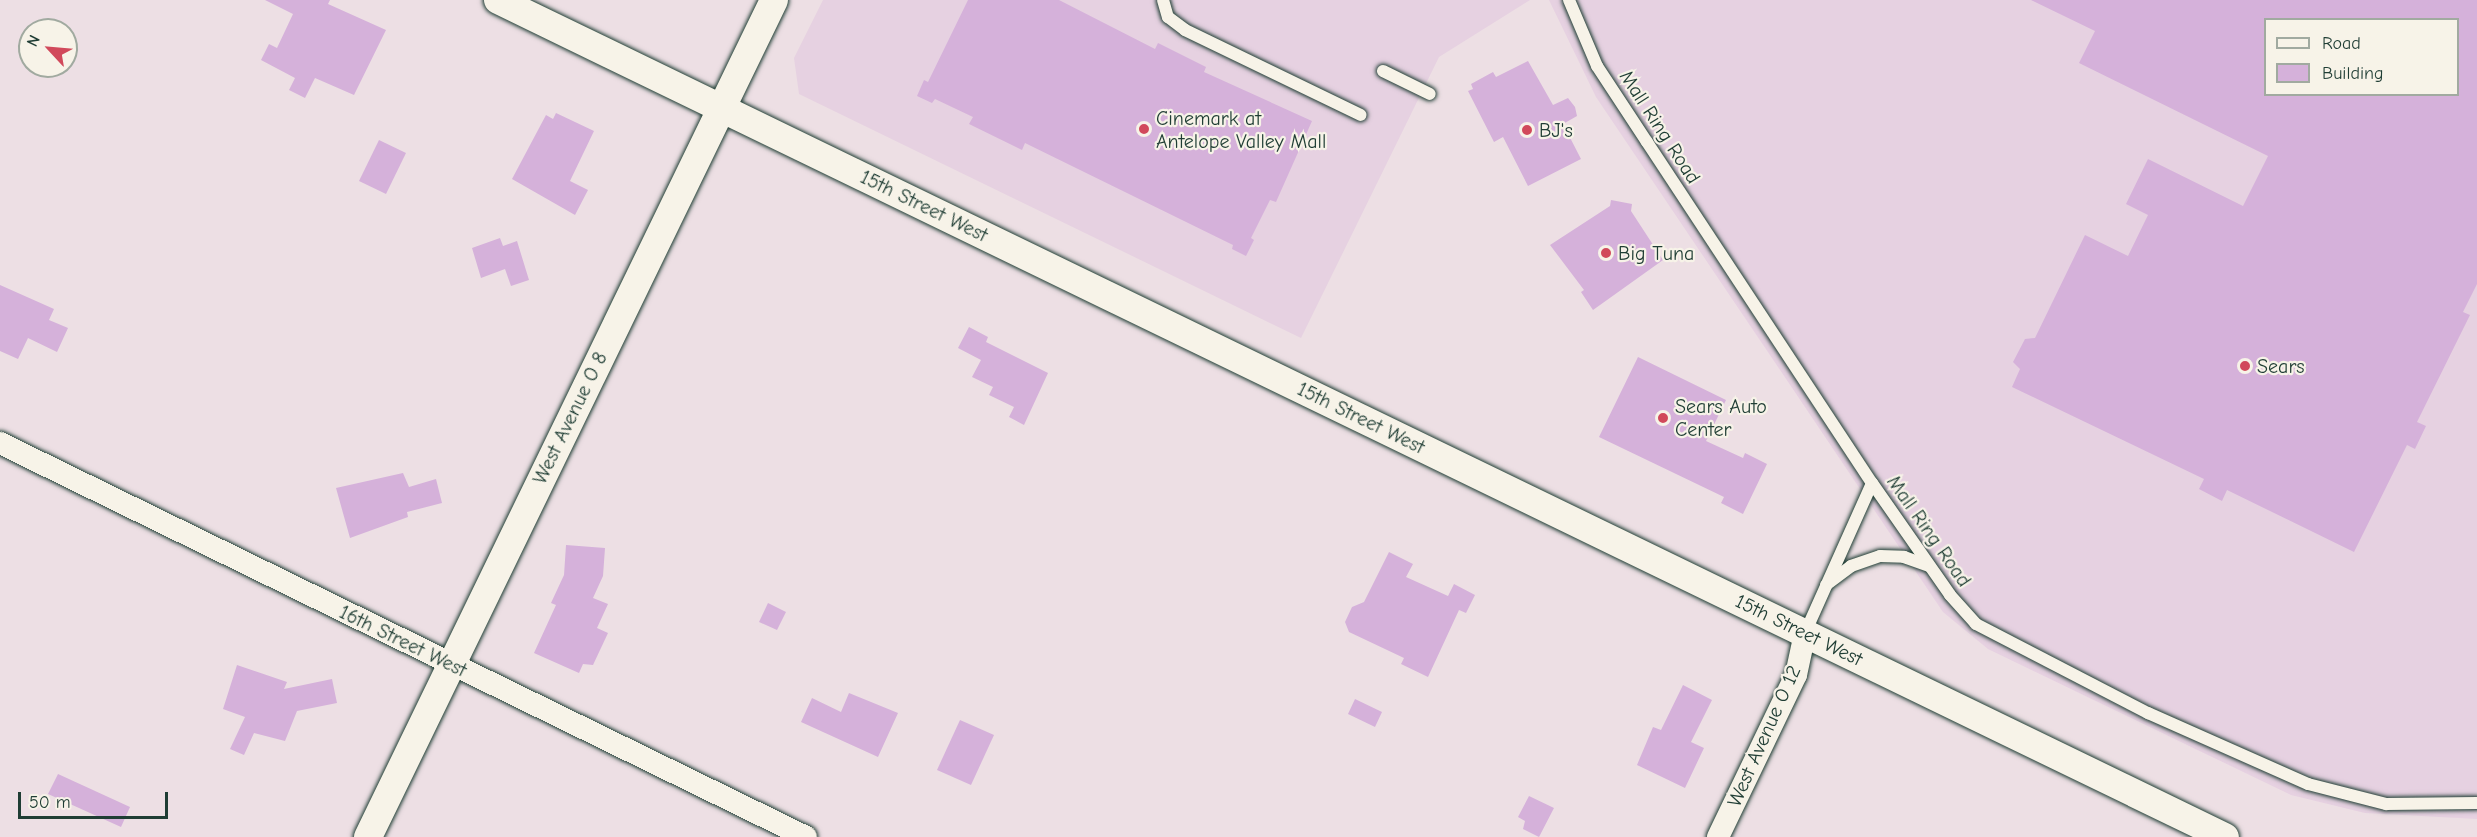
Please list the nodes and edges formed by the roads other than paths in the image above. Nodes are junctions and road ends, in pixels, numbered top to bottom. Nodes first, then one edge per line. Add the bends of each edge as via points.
1 (498, 0) edge
2 (774, 0) edge
3 (1163, 0) edge
4 (1569, 0) edge
5 (1383, 71) dead end
6 (1430, 93) dead end
7 (722, 109) junction
8 (1361, 115) dead end
9 (0, 443) edge
10 (1872, 483) junction
11 (1929, 566) junction
12 (1823, 588) junction
13 (1805, 633) junction
14 (450, 664) junction
15 (2477, 803) edge
16 (368, 837) edge
17 (806, 837) edge
18 (1718, 837) edge
19 (2225, 837) edge

1 - 7 street, 15th Street West
2 - 7 street, West Avenue O 8
3 - 8 lane via 1168,17 1185,30
4 - 10 lane, Mall Ring Road via 1597,66
5 - 6 lane
7 - 13 street, 15th Street West
7 - 14 street, West Avenue O 8
9 - 14 street, 16th Street West
10 - 11 lane, Mall Ring Road
10 - 12 lane
11 - 12 lane via 1904,557 1880,556 1851,566
11 - 15 lane, Mall Ring Road via 1961,609 1987,631 2148,713 2308,784 2386,804
12 - 13 lane
13 - 18 street, West Avenue O 12 via 1796,675
13 - 19 street, 15th Street West
14 - 16 street, West Avenue O 8
14 - 17 street, 16th Street West

